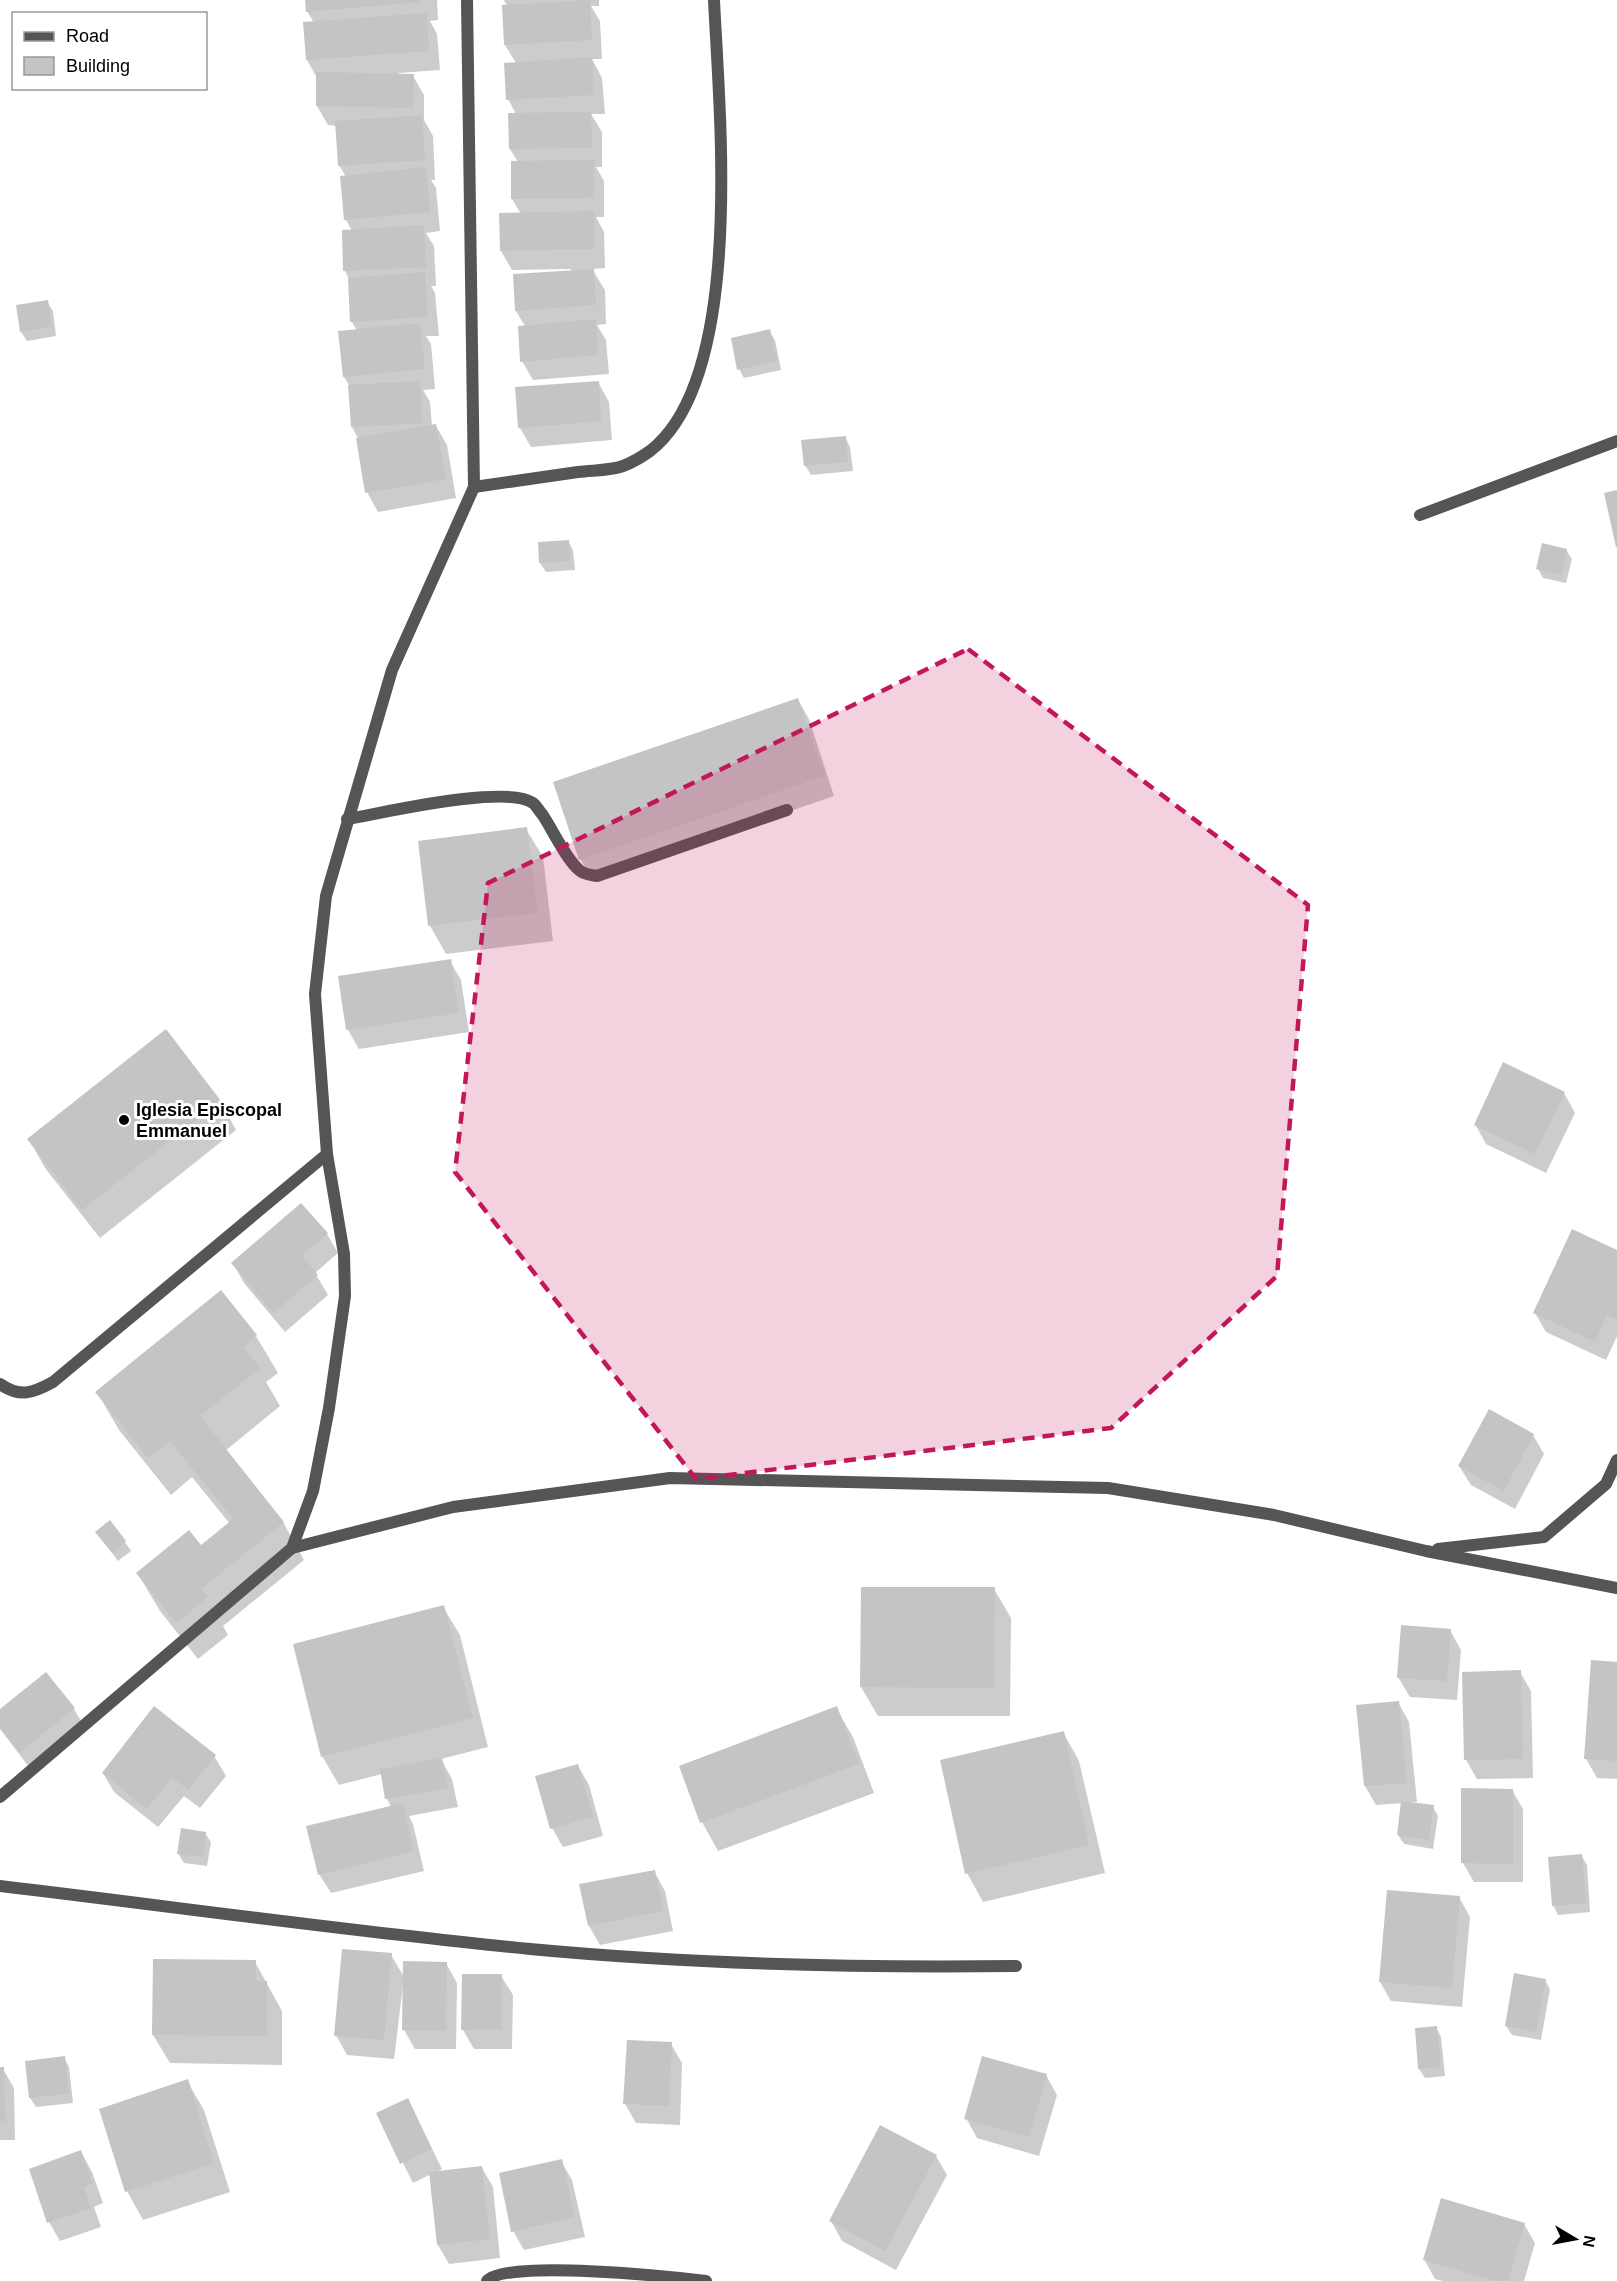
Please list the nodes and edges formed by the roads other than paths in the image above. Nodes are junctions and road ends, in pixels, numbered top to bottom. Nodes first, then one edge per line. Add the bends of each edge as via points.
1 (467, 0) edge
2 (714, 0) edge
3 (1617, 441) edge
4 (474, 487) junction
5 (1420, 515) dead end
6 (787, 810) dead end
7 (347, 819) junction
8 (327, 1154) junction
9 (0, 1384) edge
10 (1617, 1460) edge
11 (292, 1548) junction
12 (1426, 1551) junction
13 (1617, 1588) edge
14 (0, 1797) edge
15 (0, 1886) edge
16 (1016, 1966) dead end
17 (487, 2281) edge
18 (706, 2281) edge

1 - 4 street
2 - 4 street via 723,187 715,297 702,365 682,414 650,451 623,466
3 - 5 street
4 - 7 street via 392,670
6 - 7 street via 597,876 582,873 533,803 515,797 495,795
7 - 8 street via 326,896 315,994
8 - 9 street via 53,1382 23,1394
8 - 11 street via 344,1254 345,1296 313,1491
10 - 12 street via 1606,1484 1544,1537
11 - 12 street via 453,1507 670,1478 1108,1488 1274,1515
11 - 14 street
12 - 13 street
15 - 16 street via 530,1949 691,1961
17 - 18 street via 510,2271 632,2272

